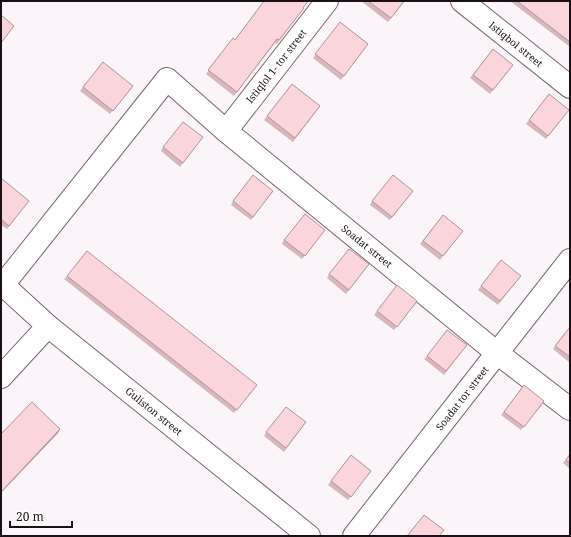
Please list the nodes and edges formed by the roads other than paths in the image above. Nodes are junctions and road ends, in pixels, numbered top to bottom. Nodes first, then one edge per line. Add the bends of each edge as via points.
1 (327, 1) edge
2 (462, 1) edge
3 (570, 87) edge
4 (226, 131) junction
5 (570, 260) edge
6 (2, 284) edge
7 (48, 326) junction
8 (497, 352) junction
9 (1, 377) edge
10 (570, 409) edge
11 (309, 536) edge
12 (354, 536) edge

1 - 4 street, Istiqlol 1- tor street
2 - 3 street, Istiqbol street
4 - 6 street, Soadat street via 167,79
4 - 8 street, Soadat street
5 - 8 street, Soadat tor street
6 - 7 street, Guliston street
7 - 9 street
7 - 11 street, Guliston street
8 - 10 street, Soadat street
8 - 12 street, Soadat tor street

